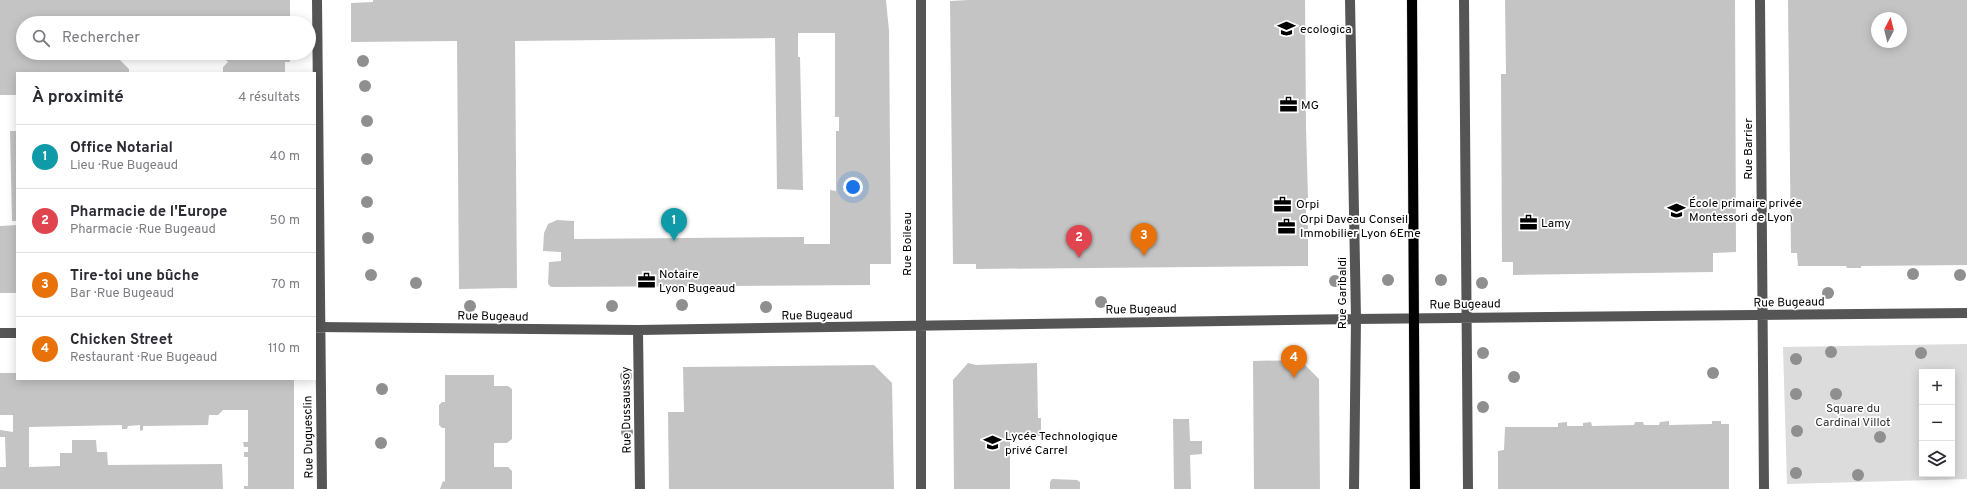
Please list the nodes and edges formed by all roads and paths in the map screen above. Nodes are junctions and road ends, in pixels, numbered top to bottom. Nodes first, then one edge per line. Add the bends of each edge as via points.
1 (317, 0) edge
2 (921, 0) edge
3 (1350, 0) edge
4 (1412, 0) edge
5 (1464, 0) edge
6 (1760, 0) edge
7 (1967, 313) edge
8 (1762, 315) junction
9 (1356, 318) junction
10 (1414, 318) junction
11 (1466, 318) junction
12 (318, 327) edge
13 (920, 327) junction
14 (638, 330) junction
15 (0, 333) edge
16 (16, 333) edge
17 (322, 489) edge
18 (640, 489) edge
19 (921, 489) edge
20 (1354, 489) edge
21 (1415, 489) edge
22 (1468, 489) edge
23 (1764, 489) edge

1 - 12 street, Rue Duguesclin
2 - 13 street, Rue Boileau
3 - 9 street, Rue Garibaldi
4 - 10 main road
5 - 11 street
6 - 8 street, Rue Barrier
7 - 8 street, Rue Bugeaud
8 - 11 street, Rue Bugeaud
8 - 23 street, Rue Barrier
9 - 10 street, Rue Bugeaud
9 - 13 street, Rue Bugeaud
9 - 20 street, Rue Garibaldi
10 - 11 street, Rue Bugeaud
10 - 21 main road
11 - 22 street
12 - 14 street, Rue Bugeaud
12 - 17 street, Rue Duguesclin
13 - 14 street, Rue Bugeaud
13 - 19 street, Rue Boileau
14 - 18 street, Rue Dussaussoy
15 - 16 street

